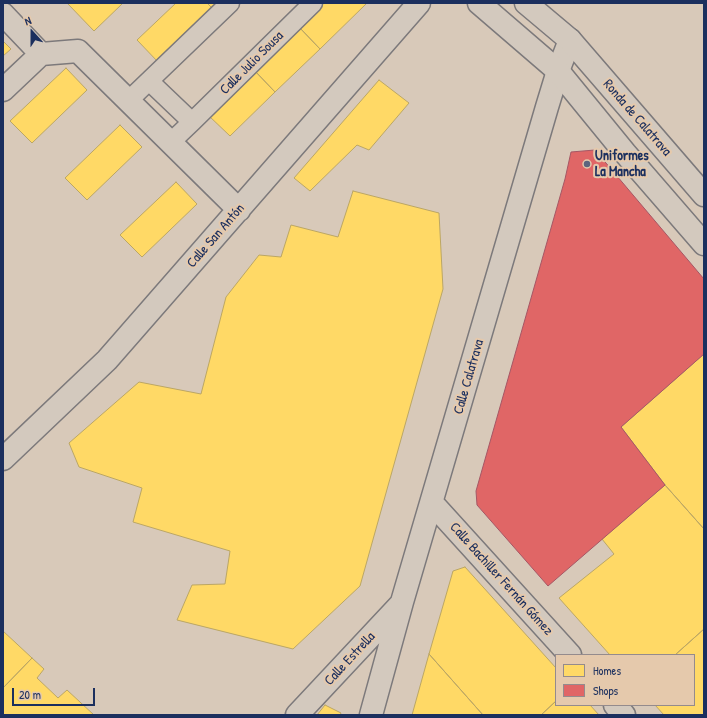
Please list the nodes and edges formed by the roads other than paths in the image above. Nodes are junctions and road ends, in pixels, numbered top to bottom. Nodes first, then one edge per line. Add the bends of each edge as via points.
1 (230, 3) edge
2 (313, 3) edge
3 (419, 3) edge
4 (479, 3) edge
5 (526, 3) edge
6 (3, 14) edge
7 (570, 40) junction
8 (40, 54) junction
9 (558, 71) junction
10 (149, 81) junction
11 (3, 90) edge
12 (128, 101) junction
13 (192, 122) junction
14 (171, 142) junction
15 (704, 195) edge
16 (239, 210) junction
17 (704, 244) edge
18 (3, 459) edge
19 (432, 502) junction
20 (402, 602) junction
21 (569, 654) edge
22 (616, 706) edge
23 (297, 715) edge
24 (371, 715) edge
25 (624, 715) edge

1 - 10 street
2 - 13 street, Calle Julio Sousa
3 - 16 main road, Calle San Antón
4 - 9 main road
5 - 7 main road, Ronda de Calatrava
6 - 8 main road
7 - 9 main road, Calle Calatrava
7 - 15 main road, Ronda de Calatrava
8 - 11 main road
8 - 12 main road via 78,51
9 - 17 main road
9 - 19 main road, Calle Calatrava
10 - 12 street
10 - 13 street
12 - 14 main road
13 - 14 street, Calle Julio Sousa
14 - 16 main road
16 - 18 main road, Calle San Antón via 107,360
19 - 20 main road, Calle Calatrava
19 - 21 main road, Calle Bachiller Fernán Gómez
20 - 23 main road, Calle Estrella
20 - 24 main road, Calle Calatrava
22 - 25 main road

